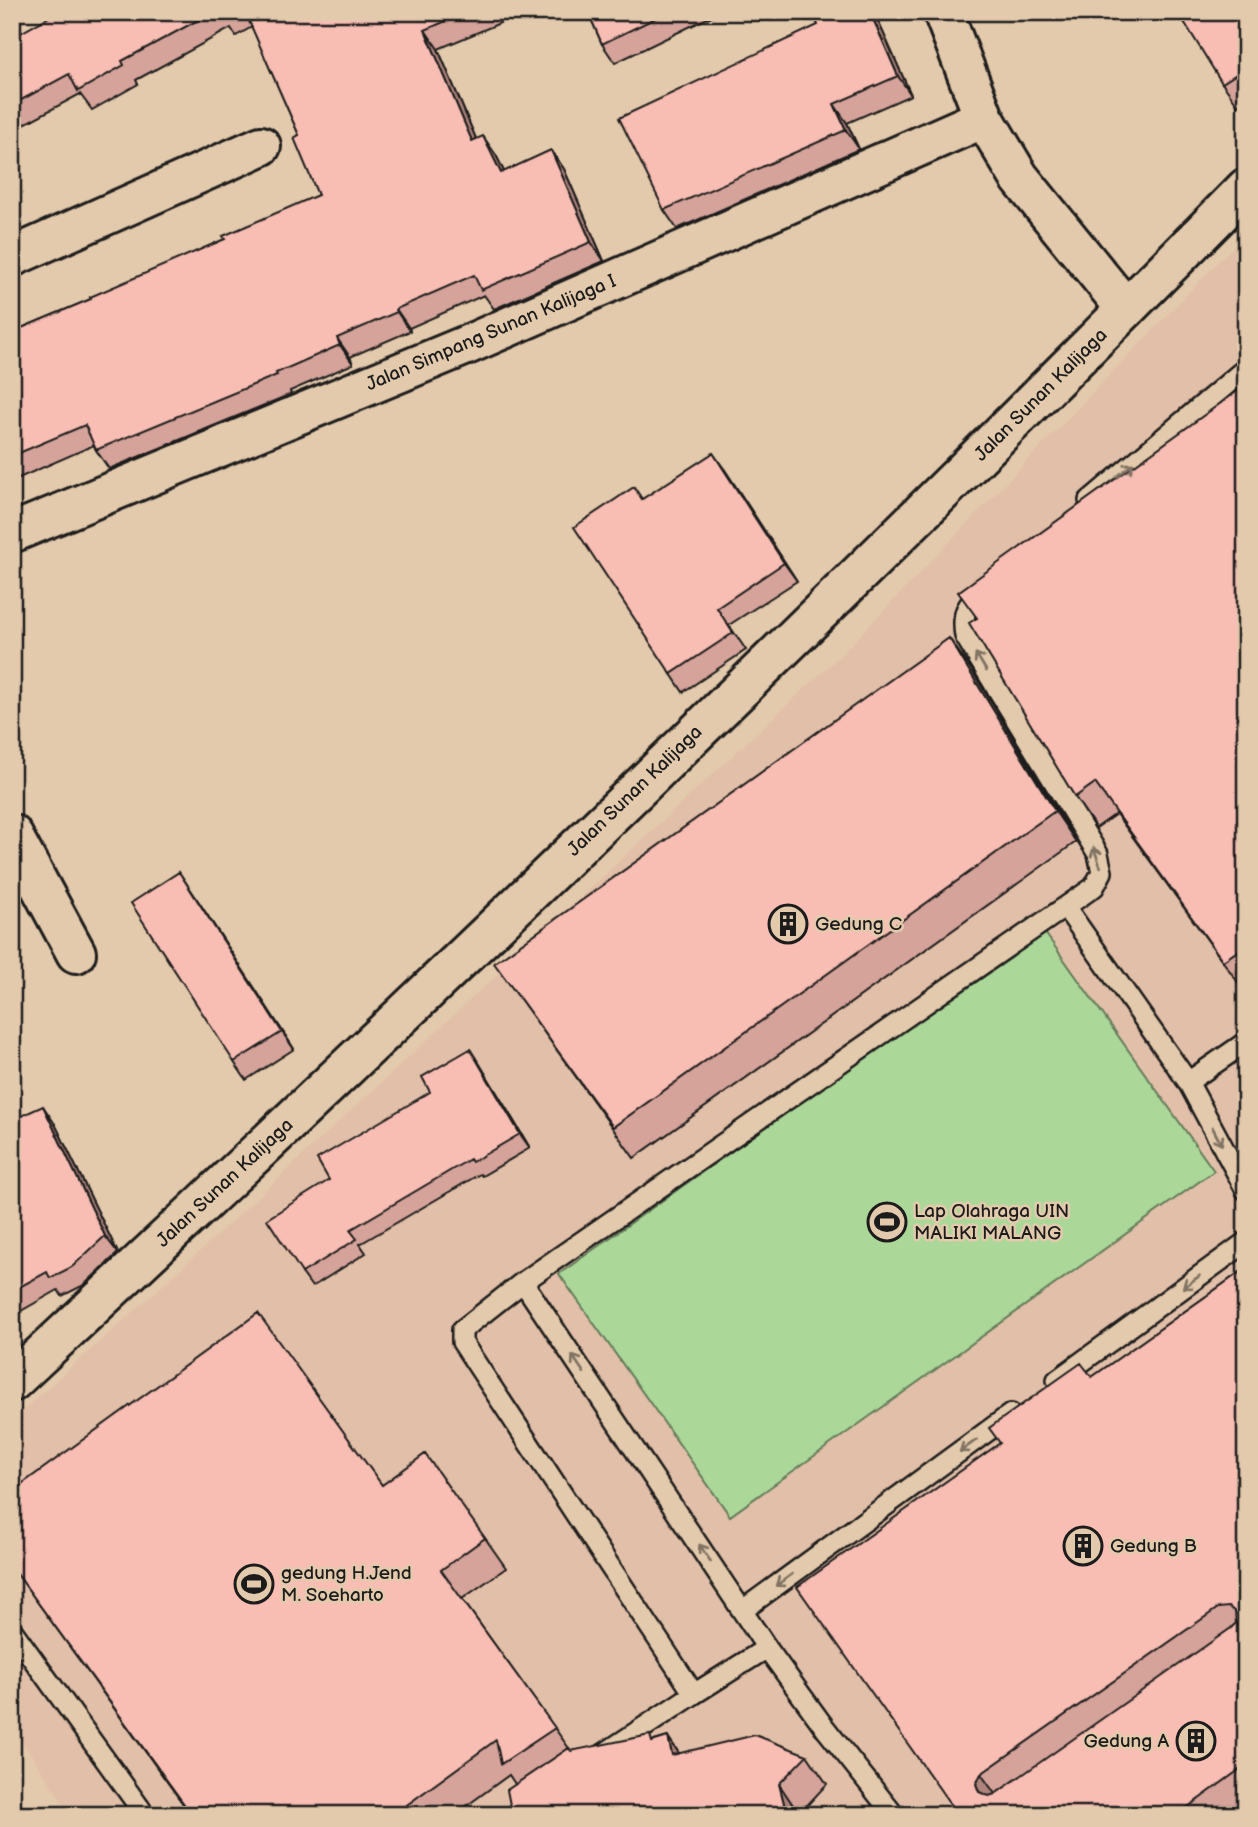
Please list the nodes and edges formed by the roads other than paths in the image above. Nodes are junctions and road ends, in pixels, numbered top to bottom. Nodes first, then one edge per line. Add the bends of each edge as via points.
1 (943, 12) edge
2 (976, 123) junction
3 (261, 146) dead end
4 (1246, 188) edge
5 (12, 257) edge
6 (1126, 309) junction
7 (1246, 368) edge
8 (1076, 512) edge
9 (12, 533) edge
10 (1001, 575) edge
11 (12, 834) edge
12 (1066, 908) junction
13 (76, 953) dead end
14 (1246, 1042) edge
15 (1188, 1082) junction
16 (1246, 1189) edge
17 (1246, 1242) edge
18 (523, 1282) junction
19 (12, 1382) edge
20 (1045, 1389) edge
21 (1022, 1405) edge
22 (743, 1610) junction
23 (12, 1630) edge
24 (767, 1648) junction
25 (694, 1694) junction
26 (592, 1762) edge
27 (145, 1815) edge
28 (894, 1815) edge

1 - 2 street
2 - 6 street
2 - 9 street, Jalan Simpang Sunan Kalijaga I via 469,344
3 - 5 street
4 - 6 street, Jalan Sunan Kalijaga
6 - 19 street, Jalan Sunan Kalijaga via 599,827
8 -> 7 lane
12 -> 10 lane via 1094,887 1102,872 1098,854 965,636 962,618 970,602
11 - 13 street
12 - 15 lane
12 - 18 lane
14 - 15 lane
15 -> 16 lane
17 -> 20 lane
22 -> 18 lane
18 - 25 lane via 469,1323 462,1330 462,1342
21 -> 22 lane
22 - 24 lane
23 - 27 lane
24 - 25 lane
24 - 28 lane
25 - 26 lane

